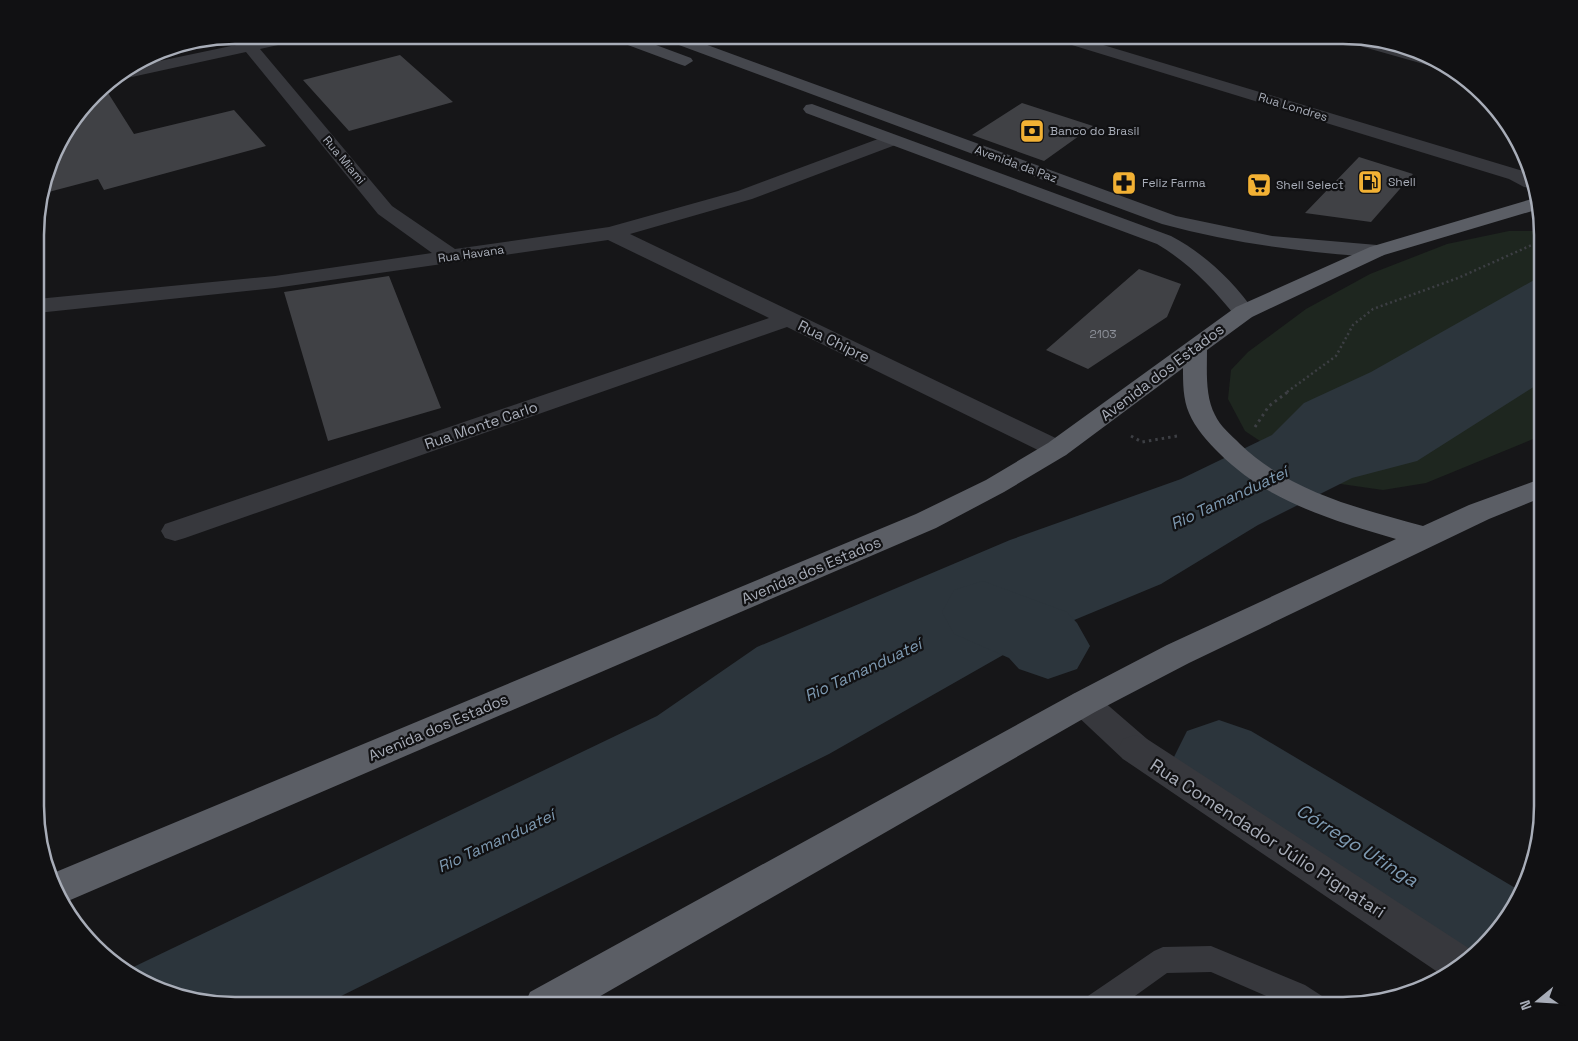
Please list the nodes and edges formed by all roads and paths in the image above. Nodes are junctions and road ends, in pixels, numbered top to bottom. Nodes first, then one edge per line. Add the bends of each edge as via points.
1 (264, 44) edge
2 (638, 44) edge
3 (689, 44) edge
4 (1103, 44) edge
5 (1360, 44) edge
6 (250, 47) junction
7 (1428, 63) edge
8 (707, 70) dead end
9 (134, 72) edge
10 (797, 104) dead end
11 (892, 140) junction
12 (1527, 181) edge
13 (1532, 205) edge
14 (611, 234) junction
15 (1534, 244) edge
16 (1377, 251) junction
17 (452, 257) junction
18 (44, 305) edge
19 (1244, 312) junction
20 (788, 319) junction
21 (1195, 348) junction
22 (1101, 418) junction
23 (1220, 438) junction
24 (1057, 449) junction
25 (1534, 491) edge
26 (175, 531) dead end
27 (1425, 536) junction
28 (1084, 703) junction
29 (61, 887) edge
30 (1455, 961) edge
31 (566, 997) edge
32 (1111, 997) edge
33 (1300, 997) edge

1 - 6 street
2 - 8 main road
3 - 16 main road, Avenida da Paz via 1170,220 1221,234 1278,243
4 - 12 street, Rua Londres
5 - 7 lane
6 - 9 street
6 - 17 street, Rua Miami via 385,210
10 - 11 main road, Avenida da Paz
11 - 14 street, Rua Havana via 745,196
11 - 19 main road, Avenida da Paz via 1170,244 1202,264
13 - 16 highway, Avenida dos Estados
14 - 17 street, Rua Havana
14 - 20 street, Rua Chipre
15 - 23 path via 1430,289 1382,304 1356,321 1345,347 1269,406 1255,427
16 - 19 highway, Avenida dos Estados
17 - 18 street, Rua Havana via 276,282
19 - 21 highway, Avenida dos Estados
20 - 24 street, Rua Chipre
20 - 26 street, Rua Monte Carlo
21 - 22 highway, Avenida dos Estados
21 - 23 highway via 1194,386 1202,414
22 - 23 path via 1142,442
22 - 24 highway, Avenida dos Estados
23 - 27 highway via 1250,468 1279,488 1337,512
24 - 29 highway, Avenida dos Estados via 926,521
25 - 27 highway
27 - 28 highway via 1178,654
28 - 30 street, Rua Comendador Júlio Pignatari via 1135,749
28 - 31 highway
32 - 33 lane via 1163,960 1211,959

